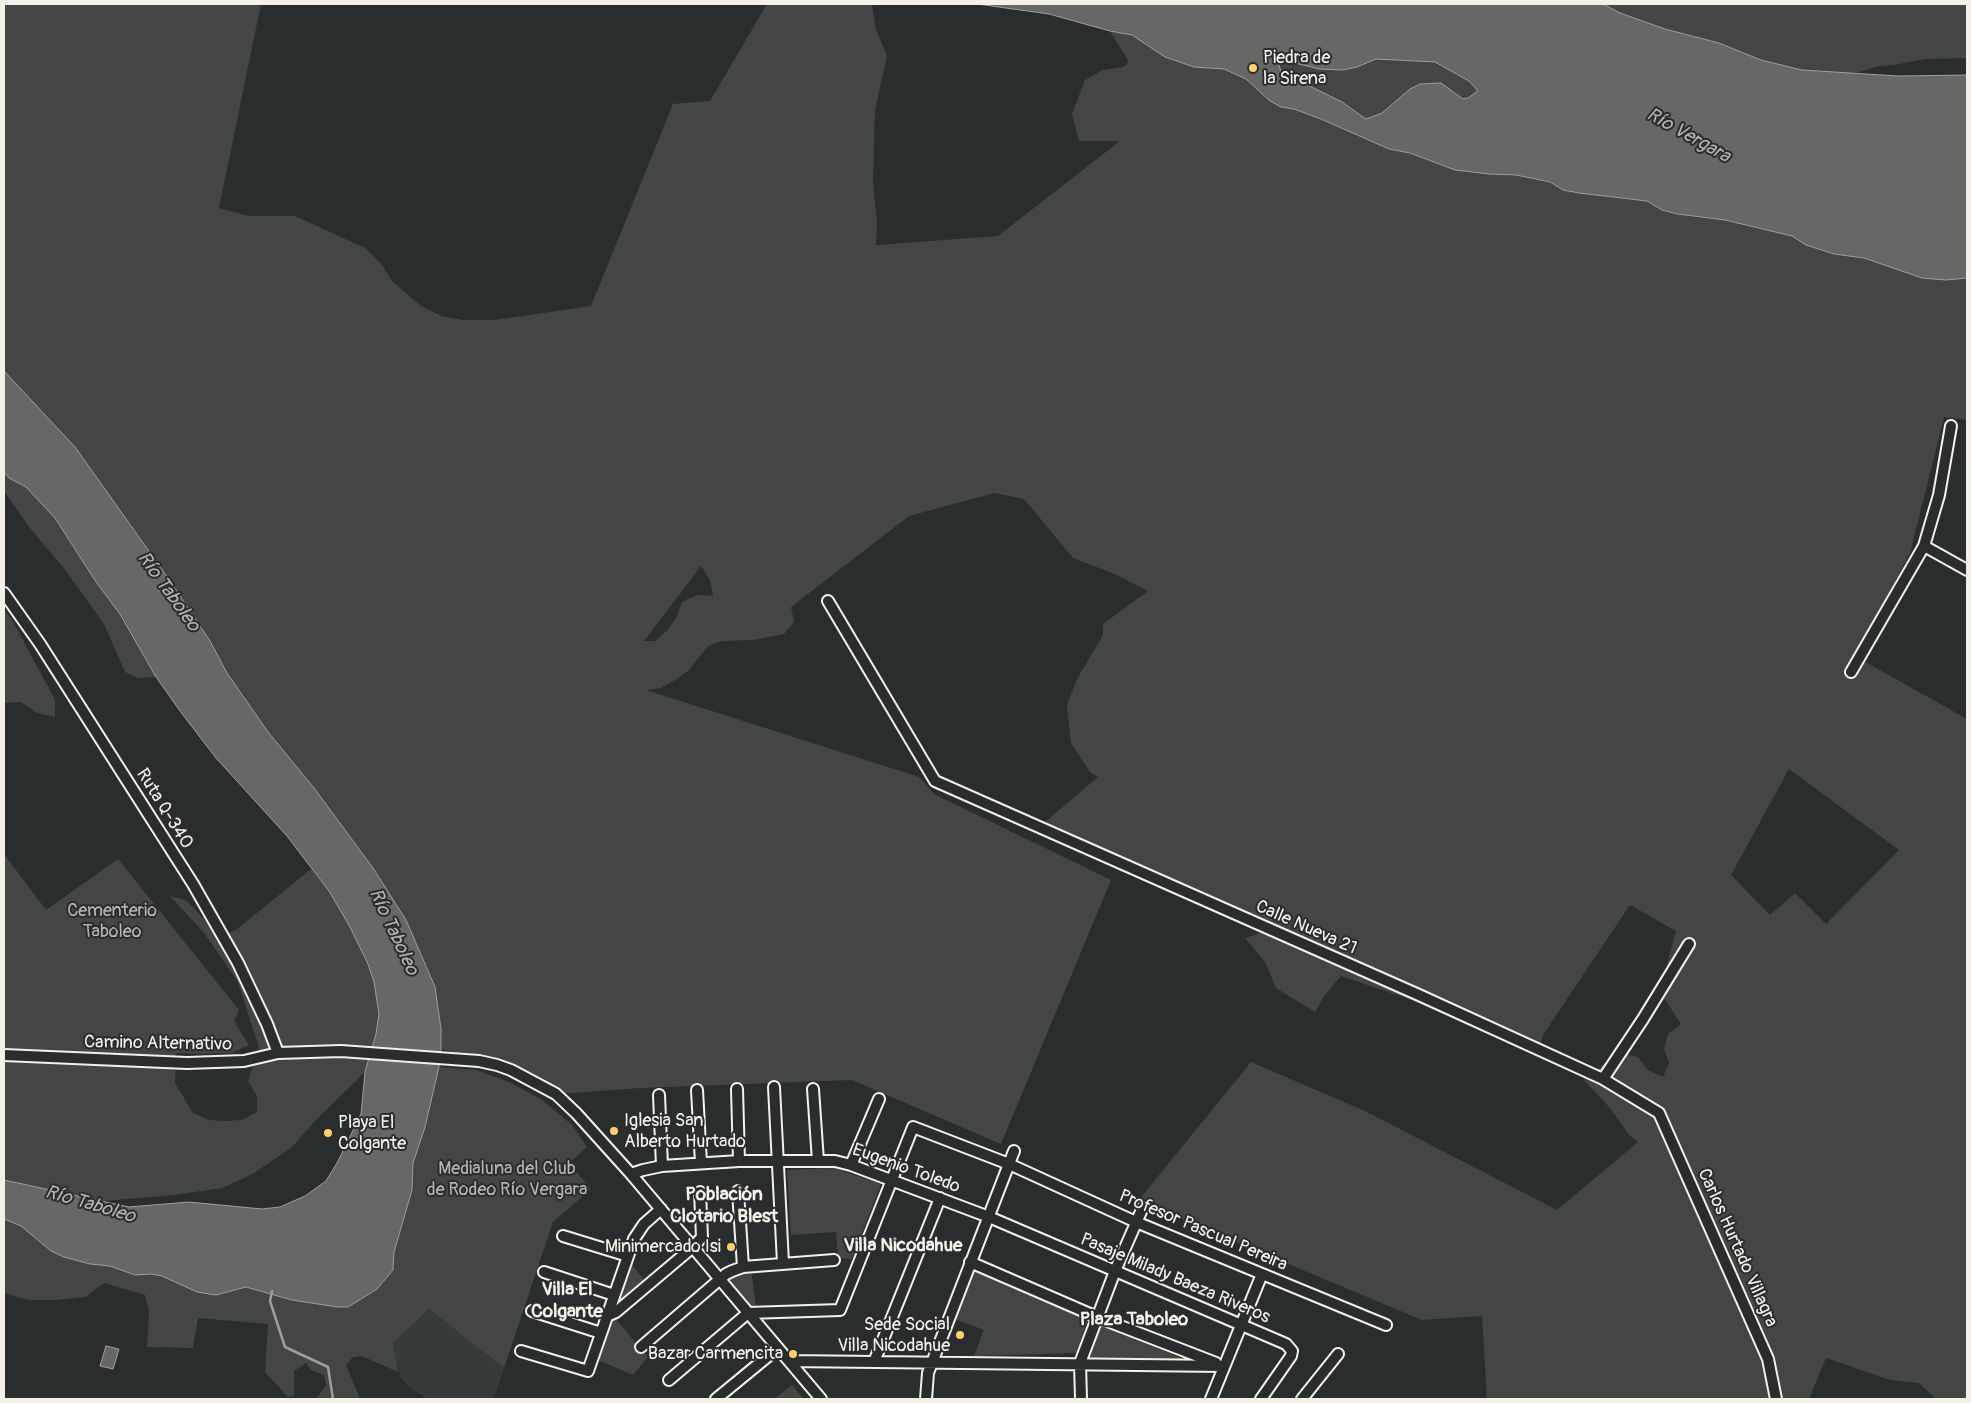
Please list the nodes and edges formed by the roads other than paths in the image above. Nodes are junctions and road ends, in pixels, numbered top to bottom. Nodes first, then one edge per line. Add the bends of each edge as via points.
1 (1951, 426) dead end
2 (1924, 546) junction
3 (1967, 570) edge
4 (4, 593) edge
5 (828, 602) dead end
6 (1851, 672) dead end
7 (1689, 944) dead end
8 (278, 1053) junction
9 (4, 1055) edge
10 (1603, 1079) junction
11 (774, 1087) dead end
12 (737, 1089) dead end
13 (813, 1089) dead end
14 (697, 1090) dead end
15 (659, 1095) dead end
16 (879, 1099) dead end
17 (1659, 1113) joint
18 (1014, 1151) dead end
19 (740, 1161) junction
20 (778, 1161) junction
21 (818, 1161) junction
22 (702, 1163) junction
23 (1009, 1164) junction
24 (851, 1165) junction
25 (662, 1166) junction
26 (631, 1174) junction
27 (892, 1180) junction
28 (738, 1191) dead end
29 (700, 1192) dead end
30 (940, 1198) junction
31 (1143, 1207) dead end
32 (661, 1210) junction
33 (988, 1217) junction
34 (1136, 1222) junction
35 (563, 1236) dead end
36 (693, 1247) junction
37 (628, 1256) junction
38 (834, 1260) dead end
39 (970, 1262) junction
40 (783, 1263) junction
41 (743, 1267) junction
42 (1115, 1271) junction
43 (544, 1272) dead end
44 (1262, 1274) junction
45 (720, 1280) junction
46 (614, 1295) junction
47 (532, 1311) dead end
48 (748, 1313) junction
49 (607, 1316) junction
50 (1097, 1317) junction
51 (1241, 1325) junction
52 (1386, 1325) dead end
53 (601, 1333) junction
54 (641, 1347) dead end
55 (778, 1348) junction
56 (521, 1351) dead end
57 (1338, 1354) dead end
58 (789, 1361) junction
59 (874, 1362) junction
60 (933, 1362) junction
61 (1080, 1363) junction
62 (1224, 1366) junction
63 (669, 1380) dead end
64 (716, 1399) edge
65 (821, 1399) edge
66 (926, 1399) edge
67 (1081, 1399) edge
68 (1211, 1399) edge
69 (1261, 1399) edge
70 (1302, 1399) edge
71 (1776, 1399) edge

1 - 2 street via 1941,488
2 - 3 street
2 - 6 street
4 - 8 street, Ruta Q-340 via 193,884 238,962
5 - 10 street, Calle Nueva 21 via 935,781
7 - 10 street
8 - 9 street, Camino Alternativo via 244,1060 187,1063
8 - 26 street, Camino Alternativo via 341,1051 497,1065 556,1094
10 - 17 street, Calle Nueva 21
11 - 20 street
12 - 19 street
13 - 21 street
14 - 22 street
15 - 25 street
16 - 24 street
17 - 71 street, Carlos Hurtado Villagra via 1768,1358
18 - 23 street
19 - 20 street, Eugenio Toledo
19 - 22 street, Eugenio Toledo
20 - 21 street, Eugenio Toledo
20 - 40 street
21 - 24 street, Eugenio Toledo
22 - 25 street, Eugenio Toledo
23 - 27 street, Profesor Pascual Pereira via 914,1127
23 - 33 street
23 - 34 street, Profesor Pascual Pereira
24 - 27 street, Eugenio Toledo
25 - 26 street, Eugenio Toledo
26 - 32 street, Camino Alternativo
27 - 30 street, Eugenio Toledo
27 - 48 street via 840,1310
28 - 41 street
29 - 36 street via 702,1237
30 - 33 street, Eugenio Toledo
30 - 59 street
31 - 34 street
32 - 36 street, Camino Alternativo
32 - 37 street via 638,1231
33 - 39 street
33 - 42 street, Pasaje Milady Baeza Riveros
34 - 42 street
34 - 44 street, Profesor Pascual Pereira
35 - 37 street
36 - 45 street, Camino Alternativo
36 - 49 street via 616,1312
37 - 46 street
38 - 40 street
39 - 50 street
39 - 60 street
40 - 41 street
41 - 45 street
42 - 50 street
42 - 51 street, Pasaje Milady Baeza Riveros
43 - 46 street
44 - 51 street
44 - 52 street, Profesor Pascual Pereira
45 - 48 street, Camino Alternativo
45 - 54 street
46 - 49 street
47 - 53 street
48 - 55 street, Camino Alternativo
48 - 63 street
49 - 53 street
50 - 61 street
50 - 62 street
51 - 62 street
51 - 69 street, Pasaje Milady Baeza Riveros via 1286,1344 1292,1351
53 - 56 street via 588,1371
55 - 58 street, Camino Alternativo
55 - 64 street
57 - 70 street
58 - 59 street
58 - 65 street, Camino Alternativo
59 - 60 street
60 - 61 street
60 - 66 street via 928,1373
61 - 62 street
61 - 67 street
62 - 68 street

